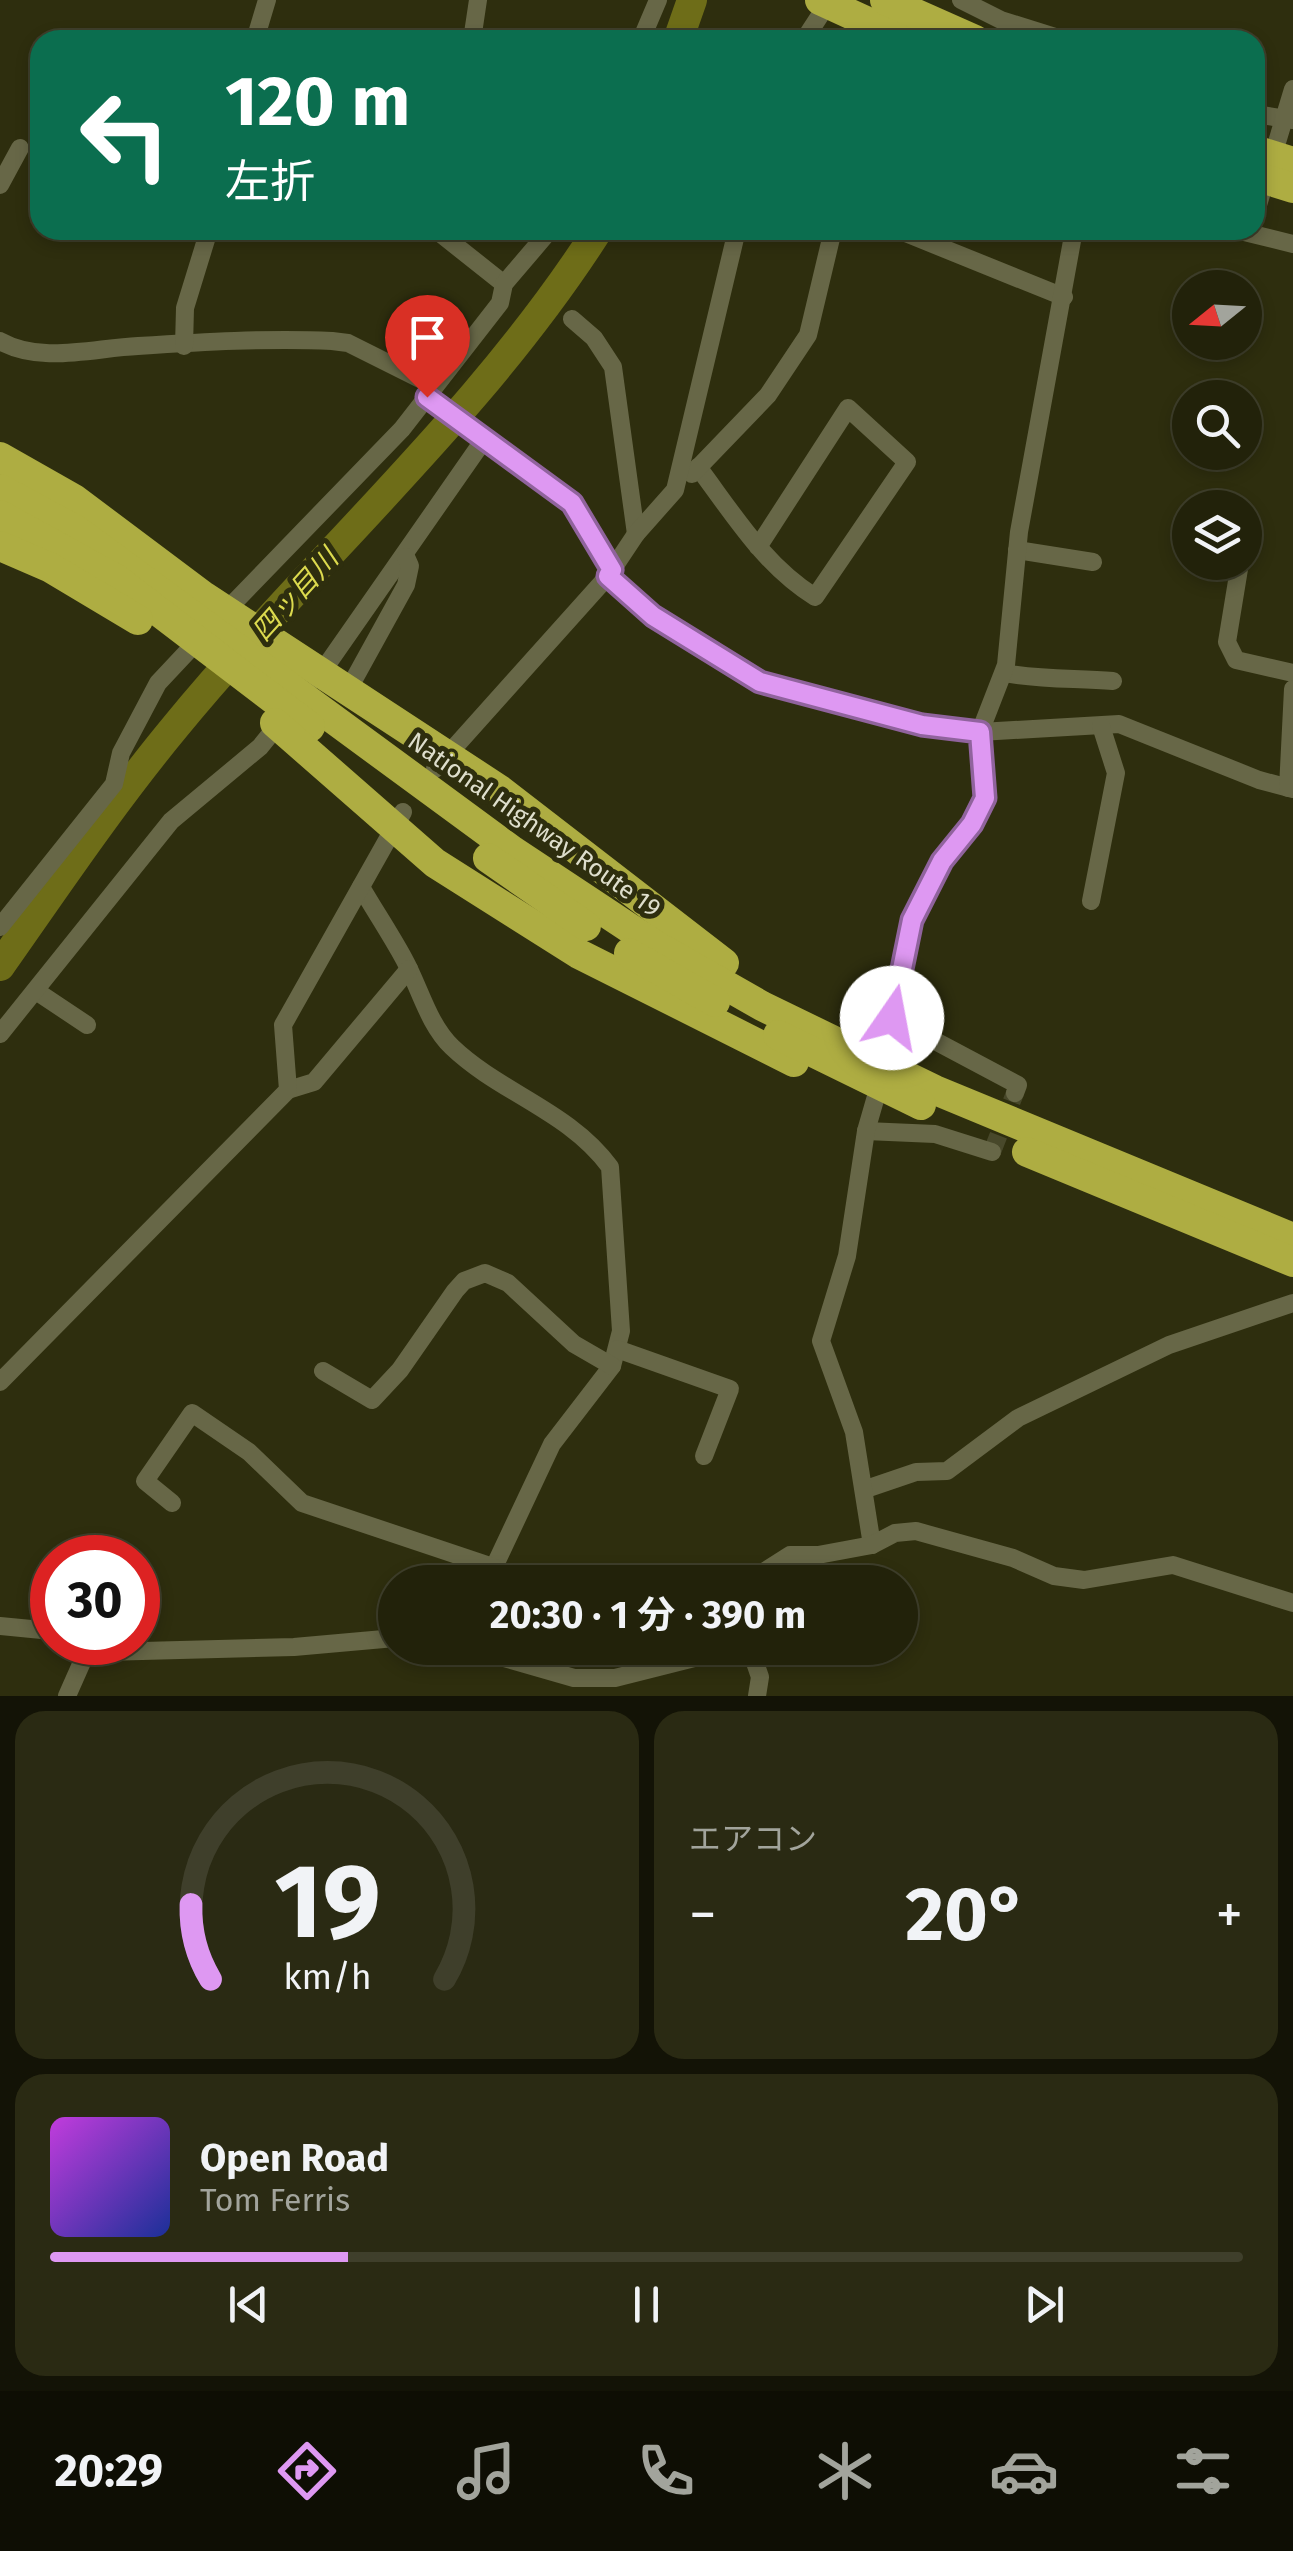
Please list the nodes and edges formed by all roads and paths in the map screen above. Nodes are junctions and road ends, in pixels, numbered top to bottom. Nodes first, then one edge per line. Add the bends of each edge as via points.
1 (267, 0) edge
2 (478, 0) edge
3 (658, 0) edge
4 (820, 0) edge
5 (830, 0) edge
6 (884, 0) edge
7 (961, 0) edge
8 (257, 30) edge
9 (474, 30) edge
10 (644, 30) edge
11 (811, 30) edge
12 (885, 30) edge
13 (952, 30) edge
14 (1033, 30) edge
15 (1293, 89) edge
16 (1287, 122) edge
17 (20, 148) dead end
18 (1265, 153) edge
19 (1293, 162) edge
20 (1265, 179) edge
21 (0, 185) edge
22 (1265, 186) edge
23 (1293, 188) edge
24 (1265, 237) edge
25 (206, 240) edge
26 (449, 240) edge
27 (541, 240) edge
28 (735, 240) edge
29 (831, 240) edge
30 (923, 240) edge
31 (1072, 240) edge
32 (1293, 244) edge
33 (504, 284) junction
34 (1064, 296) junction
35 (572, 319) dead end
36 (0, 341) edge
37 (184, 346) junction
38 (433, 396) junction
39 (481, 439) junction
40 (0, 457) edge
41 (698, 467) junction
42 (0, 489) edge
43 (675, 490) junction
44 (0, 515) edge
45 (636, 534) junction
46 (0, 546) edge
47 (758, 547) junction
48 (1017, 550) junction
49 (406, 557) junction
50 (1093, 562) dead end
51 (610, 573) junction
52 (1238, 580) edge
53 (183, 619) junction
54 (1004, 673) junction
55 (1293, 673) edge
56 (1113, 681) dead end
57 (1293, 689) edge
58 (319, 708) junction
59 (1101, 726) junction
60 (980, 732) junction
61 (440, 763) junction
62 (1291, 788) edge
63 (400, 820) junction
64 (361, 887) junction
65 (1092, 901) dead end
66 (0, 927) edge
67 (409, 968) junction
68 (36, 991) junction
69 (892, 1018) junction
70 (88, 1025) dead end
71 (0, 1034) edge
72 (881, 1048) junction
73 (879, 1086) junction
74 (288, 1090) junction
75 (934, 1090) junction
76 (1015, 1093) dead end
77 (866, 1131) junction
78 (992, 1152) dead end
79 (1293, 1238) edge
80 (1293, 1262) edge
81 (1293, 1303) edge
82 (615, 1357) junction
83 (322, 1371) dead end
84 (0, 1382) edge
85 (704, 1456) dead end
86 (866, 1489) junction
87 (172, 1503) dead end
88 (872, 1545) junction
89 (464, 1565) edge
90 (495, 1565) edge
91 (774, 1565) edge
92 (1293, 1604) edge
93 (0, 1626) edge
94 (30, 1629) edge
95 (378, 1639) edge
96 (160, 1649) edge
97 (79, 1665) edge
98 (514, 1665) edge
99 (667, 1665) edge
100 (756, 1665) edge
101 (572, 1687) edge
102 (66, 1696) edge
103 (757, 1696) edge

1 - 8 street
2 - 9 street
3 - 10 street
4 - 12 highway
5 - 11 street
6 - 13 highway
7 - 14 street
15 - 16 street
16 - 22 street
17 - 21 street
18 - 19 highway
20 - 23 highway
24 - 32 street
25 - 37 street via 185,308
26 - 33 street
27 - 33 street
28 - 43 street
29 - 41 street via 808,336 768,394
30 - 34 street
31 - 34 street
33 - 38 street via 500,303
34 - 48 street
35 - 45 street via 614,367
36 - 37 street via 30,353
37 - 38 street via 348,343
38 - 39 street
38 - 66 street via 158,683 121,753 114,784
39 - 49 street
39 - 51 street via 572,503
40 - 53 highway via 74,499
41 - 43 street
41 - 47 street
42 - 53 highway, National Highway Route 19 via 76,530
43 - 45 street
44 - 53 highway, National Highway Route 19
45 - 51 street
46 - 53 highway via 116,604
47 - 47 street via 848,408 907,462 815,598 782,576
48 - 50 street
48 - 54 street
49 - 58 street via 406,585
49 - 68 street via 260,747 171,820
51 - 60 street via 653,616 760,682 922,725
51 - 61 street
52 - 55 street via 1227,642 1236,660
53 - 58 highway, National Highway Route 19
54 - 56 street via 1049,682
54 - 60 street
57 - 62 street
58 - 61 highway
58 - 63 highway
58 - 73 highway, National Highway Route 19 via 543,898 668,977
58 - 75 highway, National Highway Route 19 via 640,936 762,1006
59 - 60 street
59 - 62 street via 1119,724
59 - 65 street via 1116,773
60 - 69 street via 985,798 912,920
61 - 72 highway via 500,790 700,948
63 - 64 street
63 - 73 highway via 436,863 642,988 803,1066
64 - 67 street
64 - 74 street via 283,1025
67 - 74 street via 314,1082
67 - 82 street via 440,1035 453,1048 552,1112 610,1167 621,1331
68 - 70 street
68 - 71 street
69 - 72 street
69 - 76 street via 1018,1085
72 - 75 highway via 916,1065
73 - 77 street
73 - 80 highway, National Highway Route 19
74 - 84 street
75 - 79 highway, National Highway Route 19
77 - 78 street via 935,1134
77 - 86 street via 847,1256 822,1341 846,1401
81 - 86 street via 1169,1346 1018,1418 946,1471 916,1472
82 - 83 street via 574,1344 508,1283 485,1273 455,1291 372,1400
82 - 85 street via 730,1389
82 - 90 street via 552,1444
86 - 88 street
87 - 89 street via 145,1481 192,1412 250,1452 302,1503
88 - 91 street via 790,1555
88 - 92 street via 895,1534 934,1534 1084,1580 1173,1564
93 - 94 street
95 - 96 street
97 - 102 street
98 - 101 street
99 - 101 street
100 - 103 street

